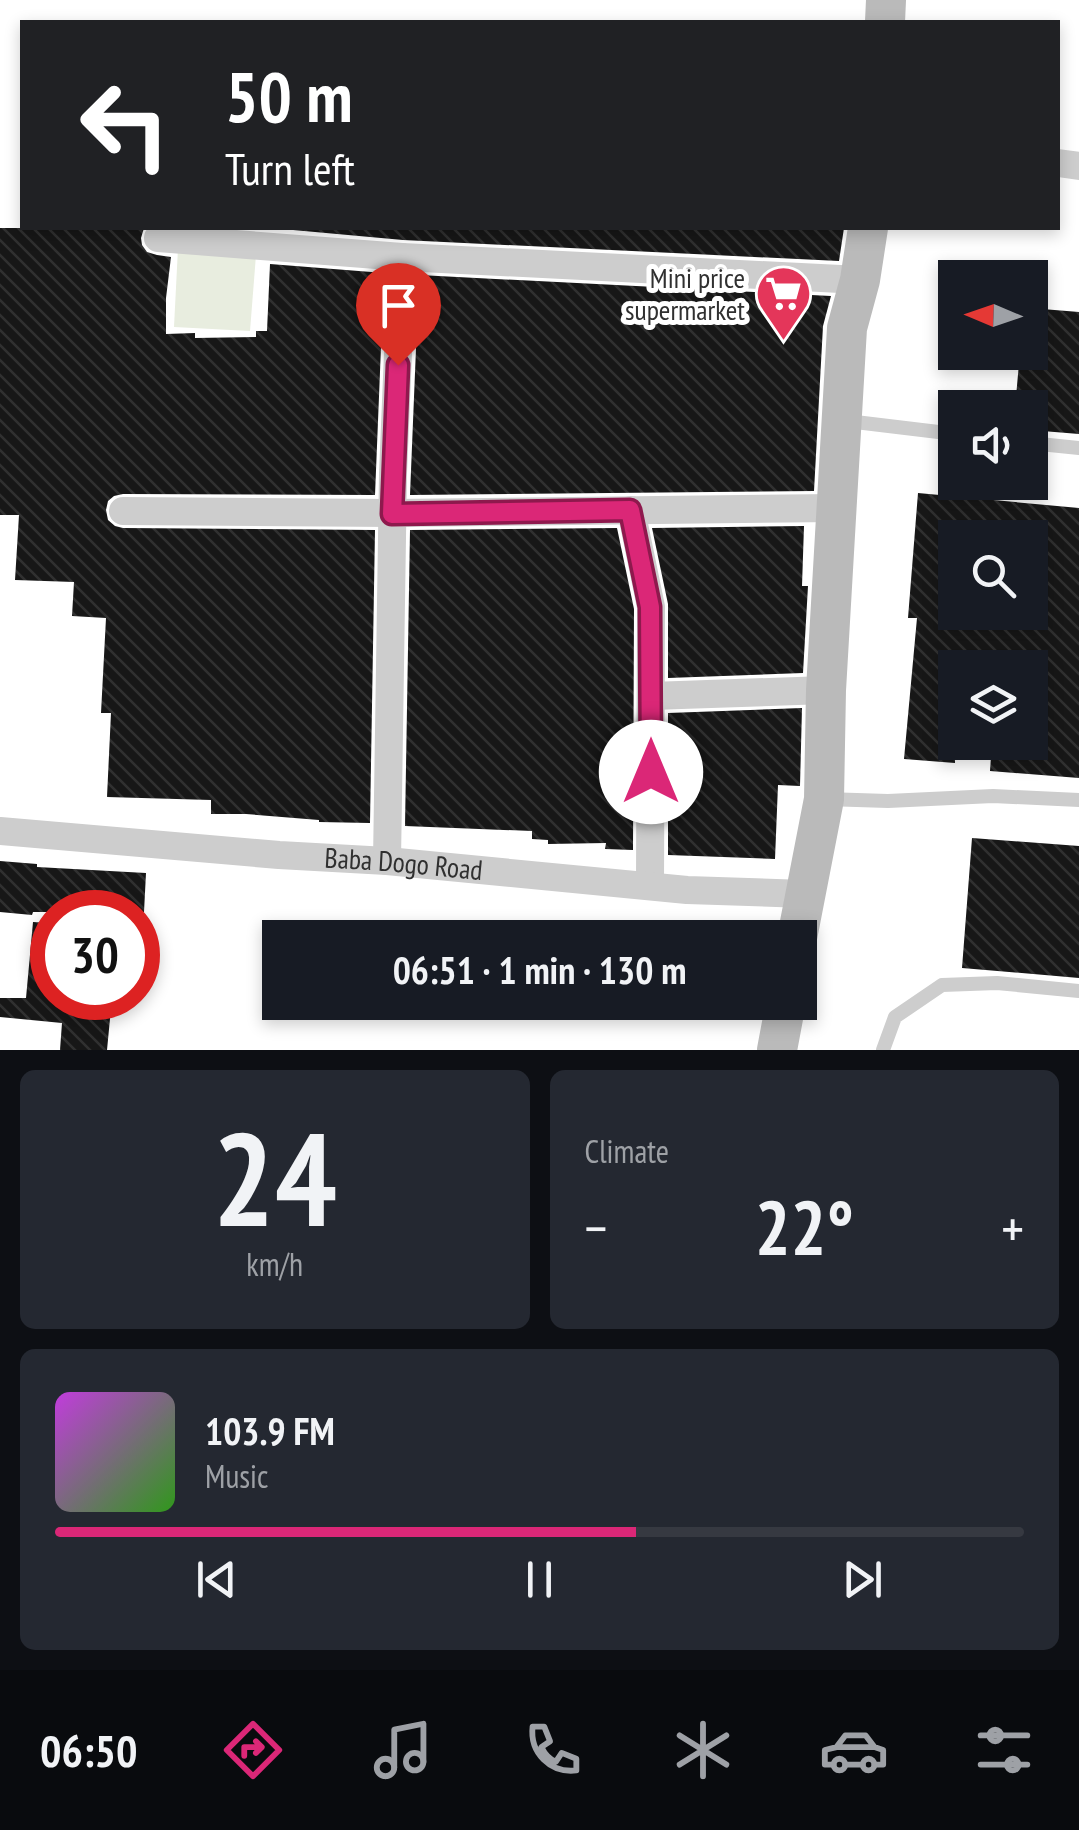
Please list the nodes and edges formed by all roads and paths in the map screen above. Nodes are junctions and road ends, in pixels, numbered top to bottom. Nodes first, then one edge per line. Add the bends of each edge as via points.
1 (868, 230) edge
2 (158, 238) dead end
3 (402, 257) junction
4 (860, 280) junction
5 (843, 420) junction
6 (938, 432) edge
7 (1048, 445) edge
8 (1079, 448) edge
9 (835, 508) junction
10 (630, 510) junction
11 (123, 511) dead end
12 (392, 514) junction
13 (826, 690) junction
14 (651, 696) junction
15 (824, 800) junction
16 (1079, 800) edge
17 (0, 830) edge
18 (388, 862) junction
19 (650, 886) junction
20 (805, 894) junction
21 (800, 920) edge
22 (1079, 991) edge
23 (783, 1020) edge
24 (777, 1050) edge
25 (883, 1050) edge

1 - 4 street
2 - 3 street
3 - 4 street
3 - 12 street
4 - 5 street via 847,328
5 - 6 lane
5 - 9 street
7 - 8 lane
9 - 10 street
9 - 13 street
10 - 12 street
10 - 14 street via 650,607
11 - 12 street
12 - 18 street
13 - 14 street
13 - 15 street
14 - 19 street
15 - 16 lane
15 - 20 street
17 - 18 street, Baba Dogo Road
18 - 19 street, Baba Dogo Road
19 - 20 street, Baba Dogo Road
20 - 21 street
22 - 25 lane via 942,985 895,1017
23 - 24 street

